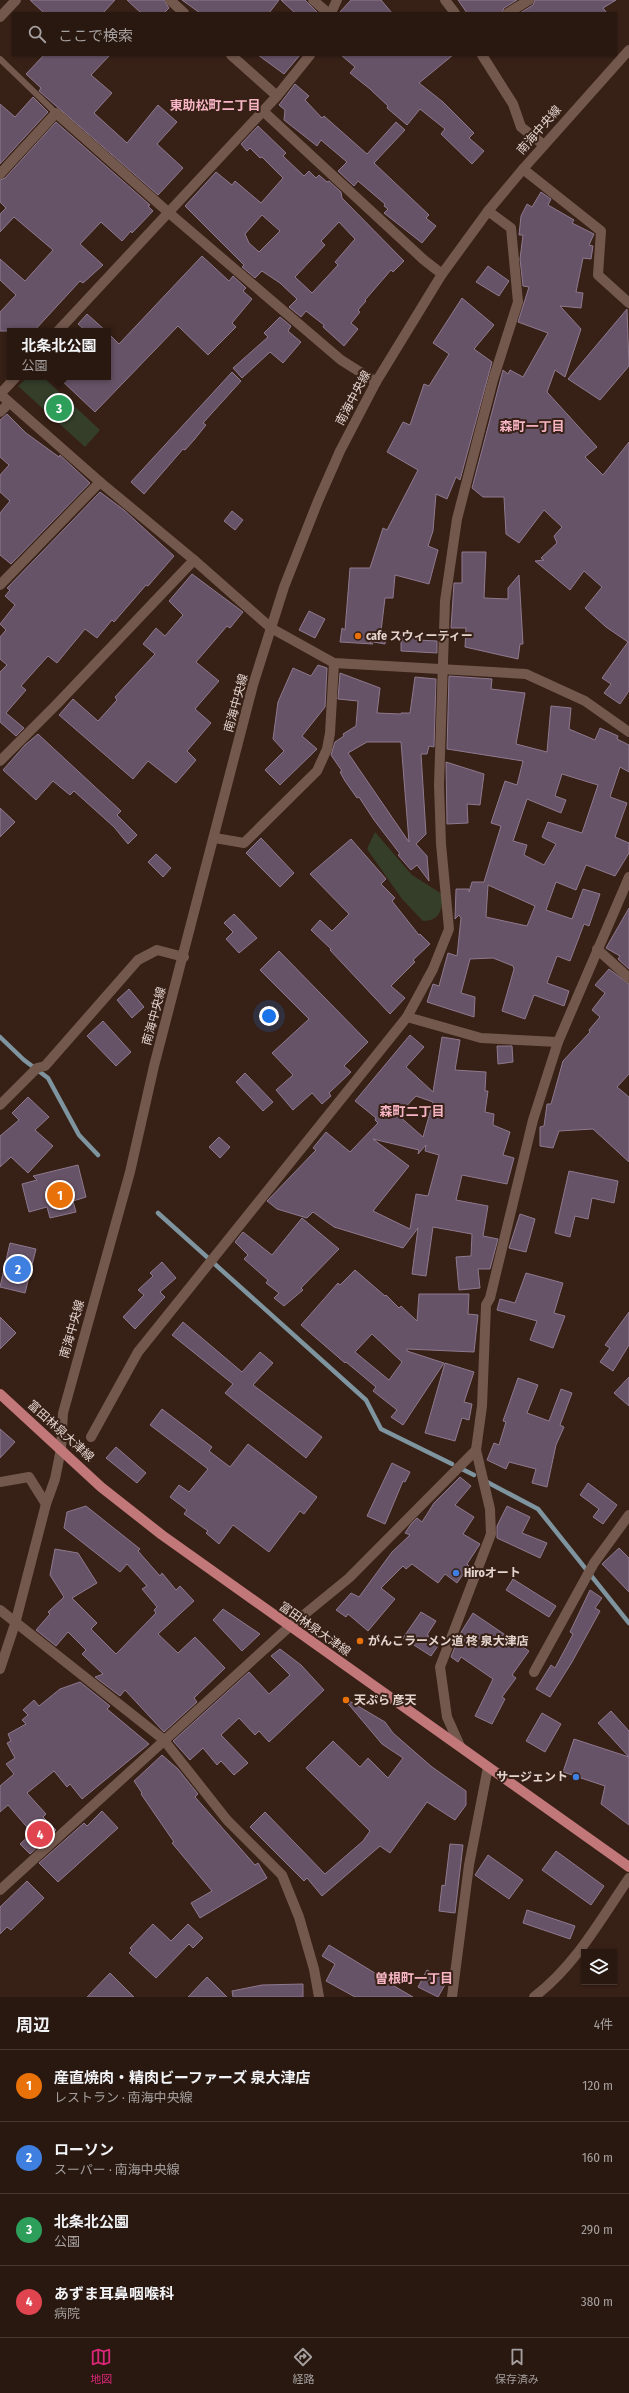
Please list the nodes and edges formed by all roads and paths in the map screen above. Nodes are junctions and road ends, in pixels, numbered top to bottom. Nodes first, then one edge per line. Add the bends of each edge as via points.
1 (16, 0) edge
2 (170, 0) edge
3 (313, 0) edge
4 (337, 0) edge
5 (445, 0) edge
6 (528, 0) edge
7 (183, 12) edge
8 (327, 12) edge
9 (331, 12) edge
10 (454, 12) edge
11 (510, 12) edge
12 (0, 16) edge
13 (629, 50) edge
14 (232, 56) edge
15 (309, 56) edge
16 (483, 56) edge
17 (0, 59) edge
18 (277, 96) junction
19 (263, 111) junction
20 (56, 113) junction
21 (544, 145) junction
22 (523, 169) junction
23 (0, 174) edge
24 (488, 211) junction
25 (168, 212) junction
26 (442, 274) junction
27 (629, 303) edge
28 (61, 328) edge
29 (13, 380) edge
30 (376, 382) junction
31 (0, 394) edge
32 (9, 402) junction
33 (0, 412) edge
34 (100, 482) junction
35 (194, 560) junction
36 (0, 585) edge
37 (271, 628) junction
38 (334, 663) junction
39 (442, 668) junction
40 (629, 732) edge
41 (0, 761) edge
42 (215, 838) junction
43 (629, 877) edge
44 (597, 949) junction
45 (184, 957) junction
46 (629, 978) edge
47 (407, 1016) junction
48 (558, 1042) junction
49 (0, 1105) edge
50 (0, 1394) edge
51 (91, 1437) dead end
52 (61, 1449) junction
53 (476, 1450) junction
54 (0, 1482) edge
55 (46, 1504) junction
56 (629, 1515) edge
57 (0, 1610) edge
58 (16, 1624) junction
59 (289, 1627) junction
60 (0, 1668) edge
61 (534, 1672) dead end
62 (163, 1740) junction
63 (460, 1746) junction
64 (488, 1767) junction
65 (629, 1867) edge
66 (629, 1878) edge
67 (0, 1890) edge
68 (319, 1997) edge
69 (452, 1997) edge
70 (534, 1997) edge

1 - 12 street
2 - 7 street
3 - 8 street
4 - 9 street
5 - 10 street
6 - 11 street
13 - 21 street, 南海中央線
14 - 18 street
15 - 18 street
16 - 21 street via 513,104 521,127
17 - 20 lane
18 - 19 street
19 - 25 street
19 - 26 street
20 - 23 street
20 - 25 street
21 - 22 street, 南海中央線
22 - 24 street, 南海中央線
22 - 27 street via 601,231 598,275
24 - 26 street, 南海中央線
24 - 39 street via 511,228 518,302 493,380 457,519 445,601
25 - 28 street
25 - 30 street via 341,360
26 - 30 street, 南海中央線
29 - 31 street
30 - 37 street, 南海中央線 via 340,451 318,501
31 - 32 street
32 - 33 street
32 - 34 street
34 - 35 street
34 - 36 street
35 - 37 street
35 - 41 street
37 - 38 street
37 - 42 street, 南海中央線 via 253,686
38 - 39 street
38 - 42 street via 330,733 327,749 317,771 244,843
39 - 40 street via 526,674 586,701
39 - 47 street via 439,785 441,844 449,928 432,969
42 - 45 street, 南海中央線
43 - 44 street
44 - 46 street
44 - 48 street
45 - 49 street via 157,950 138,960 45,1066 34,1070
45 - 52 street, 南海中央線 via 154,1066 130,1172 62,1413
47 - 48 street via 481,1038
47 - 51 street via 138,1352
48 - 53 street via 533,1120 490,1298 486,1305 482,1406
50 - 52 main road, 富田林泉大津線
52 - 55 street, 南海中央線 via 55,1480
52 - 59 main road, 富田林泉大津線 via 101,1487 162,1535
53 - 59 street via 349,1578
53 - 63 street via 490,1509 491,1534 440,1667 447,1717
54 - 55 street via 29,1478
55 - 58 street, 南海中央線
56 - 61 street via 594,1563
57 - 58 street
58 - 60 street
58 - 62 street
59 - 62 street
59 - 63 main road, 富田林泉大津線
62 - 67 street
62 - 68 street via 227,1820 282,1875 299,1917
63 - 64 main road, 富田林泉大津線
64 - 65 main road, 富田林泉大津線
64 - 69 street via 469,1865
66 - 70 street via 583,1949 554,1982

